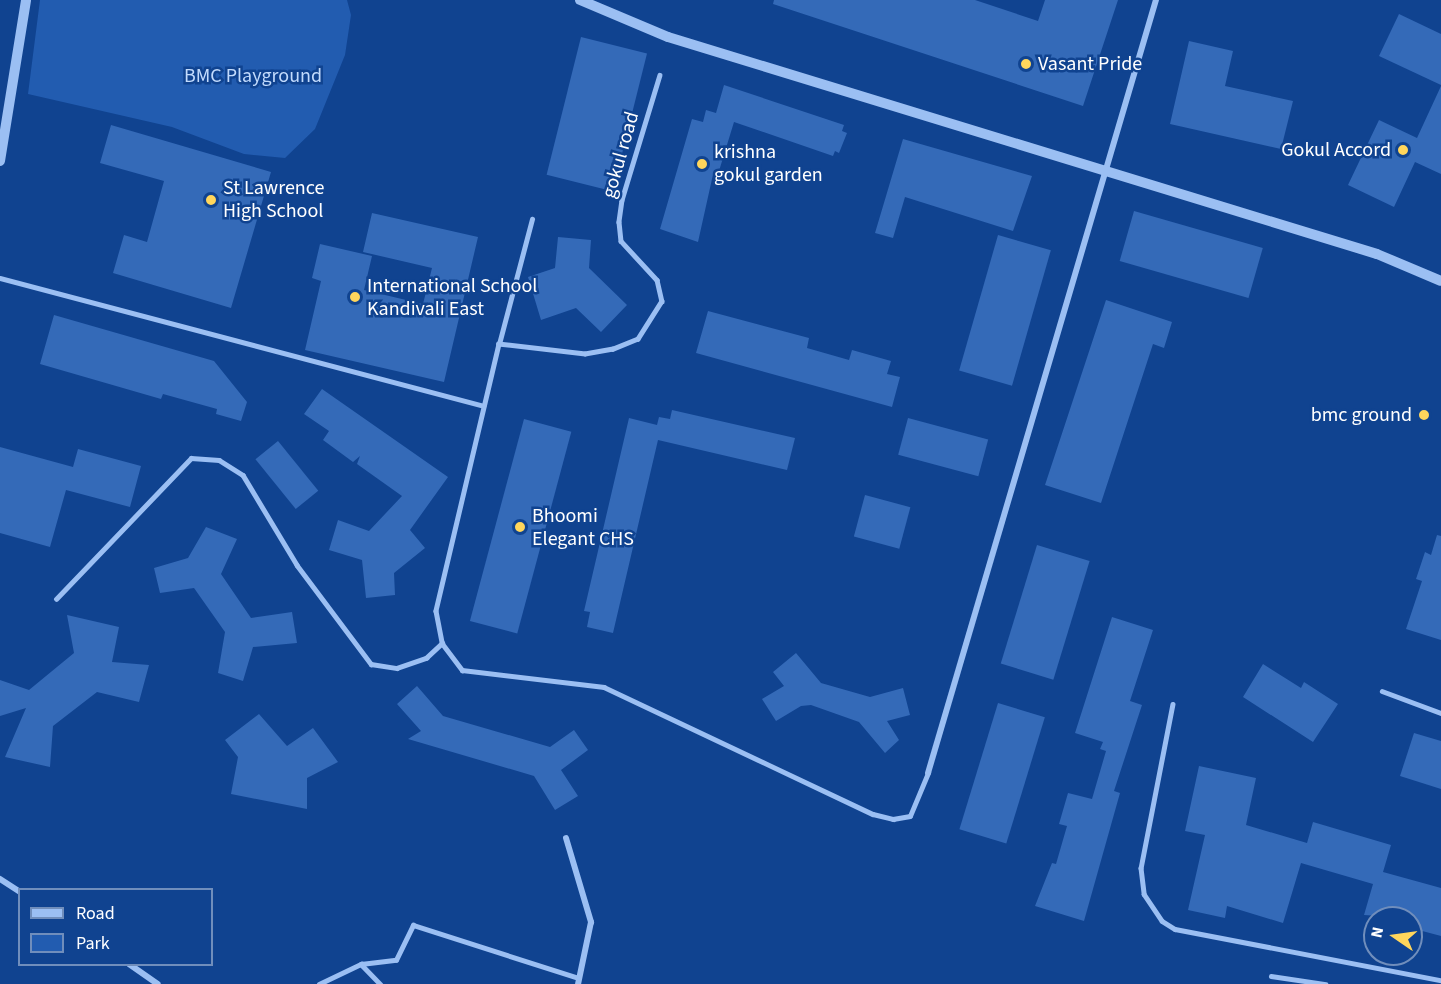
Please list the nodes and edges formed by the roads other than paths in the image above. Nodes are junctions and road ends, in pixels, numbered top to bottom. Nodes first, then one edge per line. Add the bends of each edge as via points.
1 (26, 0) edge
2 (580, 0) edge
3 (1156, 0) edge
4 (660, 75) dead end
5 (0, 157) edge
6 (1106, 173) junction
7 (532, 219) dead end
8 (0, 278) edge
9 (1441, 281) edge
10 (499, 344) junction
11 (483, 406) junction
12 (56, 599) dead end
13 (441, 643) junction
14 (1382, 690) dead end
15 (1173, 704) dead end
16 (1441, 713) edge
17 (928, 773) joint
18 (566, 838) dead end
19 (0, 879) edge
20 (18, 891) edge
21 (361, 964) junction
22 (132, 966) edge
23 (1271, 976) dead end
24 (578, 981) edge
25 (1441, 981) edge
26 (158, 984) edge
27 (319, 984) edge
28 (380, 984) edge
29 (1325, 984) edge

1 - 5 street
2 - 6 street via 668,37
3 - 6 street
4 - 10 lane, gokul road via 622,200 620,222 621,241 657,280 662,301 638,339 613,349 585,354
6 - 9 street via 1377,254
6 - 17 street
7 - 10 lane
8 - 11 lane
10 - 11 lane
11 - 13 lane via 436,611
12 - 13 lane via 191,458 219,460 243,475 297,565 370,664 397,668 426,658
13 - 17 lane via 462,670 604,687 873,814 893,819 910,816
14 - 16 lane
15 - 25 lane via 1142,868 1144,894 1162,921 1175,929
18 - 24 street via 591,922
19 - 20 street
21 - 24 lane via 396,960 413,925
21 - 27 lane
21 - 28 lane
22 - 26 street
23 - 29 lane

